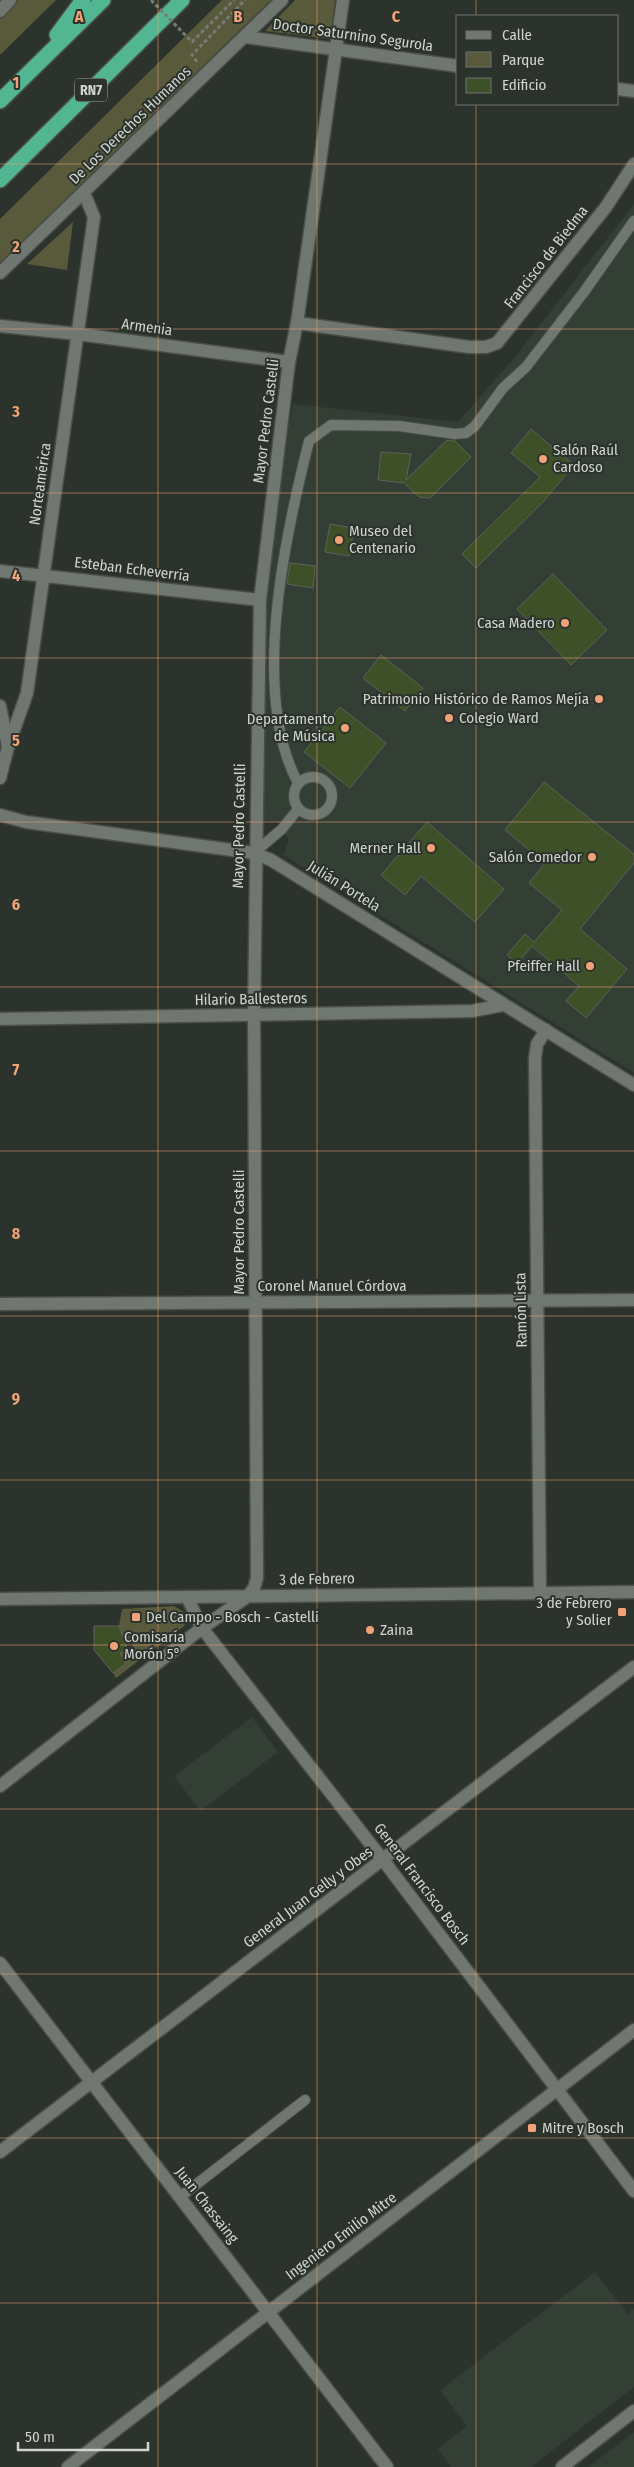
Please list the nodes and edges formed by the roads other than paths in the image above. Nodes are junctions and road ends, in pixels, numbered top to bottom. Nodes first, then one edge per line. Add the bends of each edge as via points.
1 (83, 0) edge
2 (103, 0) edge
3 (182, 0) edge
4 (282, 0) edge
5 (344, 0) edge
6 (245, 37) junction
7 (336, 48) junction
8 (456, 66) edge
9 (28, 73) junction
10 (619, 89) edge
11 (634, 91) edge
12 (0, 101) edge
13 (634, 164) edge
14 (0, 180) edge
15 (84, 193) junction
16 (634, 221) edge
17 (0, 273) edge
18 (297, 323) junction
19 (0, 326) edge
20 (78, 334) junction
21 (289, 362) junction
22 (0, 571) edge
23 (44, 575) junction
24 (260, 600) junction
25 (0, 706) edge
26 (8, 747) junction
27 (0, 778) edge
28 (298, 783) junction
29 (298, 809) junction
30 (0, 815) edge
31 (254, 853) junction
32 (503, 1005) junction
33 (254, 1015) junction
34 (0, 1019) edge
35 (546, 1030) junction
36 (634, 1085) edge
37 (634, 1300) edge
38 (537, 1301) junction
39 (256, 1303) junction
40 (0, 1304) edge
41 (634, 1592) edge
42 (540, 1593) junction
43 (248, 1596) junction
44 (187, 1597) junction
45 (0, 1599) edge
46 (202, 1628) junction
47 (634, 1667) edge
48 (0, 1786) edge
49 (383, 1860) junction
50 (0, 1963) edge
51 (634, 2030) edge
52 (92, 2081) junction
53 (558, 2090) junction
54 (304, 2100) dead end
55 (0, 2152) edge
56 (634, 2191) edge
57 (180, 2197) junction
58 (268, 2312) junction
59 (634, 2411) edge
60 (68, 2467) edge
61 (387, 2467) edge
62 (562, 2467) edge

1 - 9 highway
2 - 9 highway
3 - 14 highway, RN7
4 - 6 street, De Los Derechos Humanos
5 - 7 street, Mayor Pedro Castelli
6 - 7 street, Doctor Saturnino Segurola
6 - 15 street, De Los Derechos Humanos
7 - 8 street, Doctor Saturnino Segurola
7 - 18 street, Mayor Pedro Castelli
9 - 12 highway
10 - 11 street
13 - 18 street, Francisco de Biedma via 606,206 497,343 469,346
15 - 17 street, De Los Derechos Humanos
15 - 20 street, Norteamérica via 94,217
16 - 28 lane via 526,367 502,388 475,426 466,433 399,426 330,425 309,441 278,587 274,695 283,746
18 - 21 street, Mayor Pedro Castelli
19 - 20 street, Armenia
20 - 21 street, Armenia
20 - 23 street, Norteamérica
21 - 24 street, Mayor Pedro Castelli
22 - 23 street, Esteban Echeverría
23 - 24 street, Esteban Echeverría
23 - 26 street, Norteamérica via 26,693
24 - 31 street, Mayor Pedro Castelli
25 - 26 street
26 - 27 street, Norteamérica
28 - 29 lane via 293,792
28 - 29 lane via 312,778 322,779 332,793 323,813 307,815
29 - 31 lane via 282,829
30 - 31 street, Julián Portela via 26,822
31 - 32 street, Julián Portela via 271,860
31 - 33 street, Mayor Pedro Castelli
32 - 33 street, Hilario Ballesteros via 472,1011
32 - 35 street, Julián Portela
33 - 34 street, Hilario Ballesteros
33 - 39 street, Mayor Pedro Castelli
35 - 36 street, Julián Portela
35 - 38 street, Ramón Lista via 537,1044 535,1058
37 - 38 street, Coronel Manuel Córdova
38 - 39 street, Coronel Manuel Córdova
38 - 42 street, Ramón Lista
39 - 40 street, Coronel Manuel Córdova
39 - 43 street, Mayor Pedro Castelli via 257,1578
41 - 42 street, 3 de Febrero
42 - 43 street, 3 de Febrero
43 - 44 street, 3 de Febrero
43 - 46 street
44 - 45 street, 3 de Febrero
44 - 46 street, General Francisco Bosch
46 - 48 street
46 - 49 street, General Francisco Bosch
47 - 49 street, General Juan Gelly y Obes
49 - 52 street, General Juan Gelly y Obes
49 - 53 street, General Francisco Bosch
50 - 52 street, Juan Chassaing
51 - 53 street, Ingeniero Emilio Mitre
52 - 55 street, General Juan Gelly y Obes
52 - 57 street, Juan Chassaing
53 - 56 street, General Francisco Bosch
53 - 58 street, Ingeniero Emilio Mitre
54 - 57 lane
57 - 58 street, Juan Chassaing
58 - 60 street, Ingeniero Emilio Mitre
58 - 61 street, Juan Chassaing
59 - 62 street

